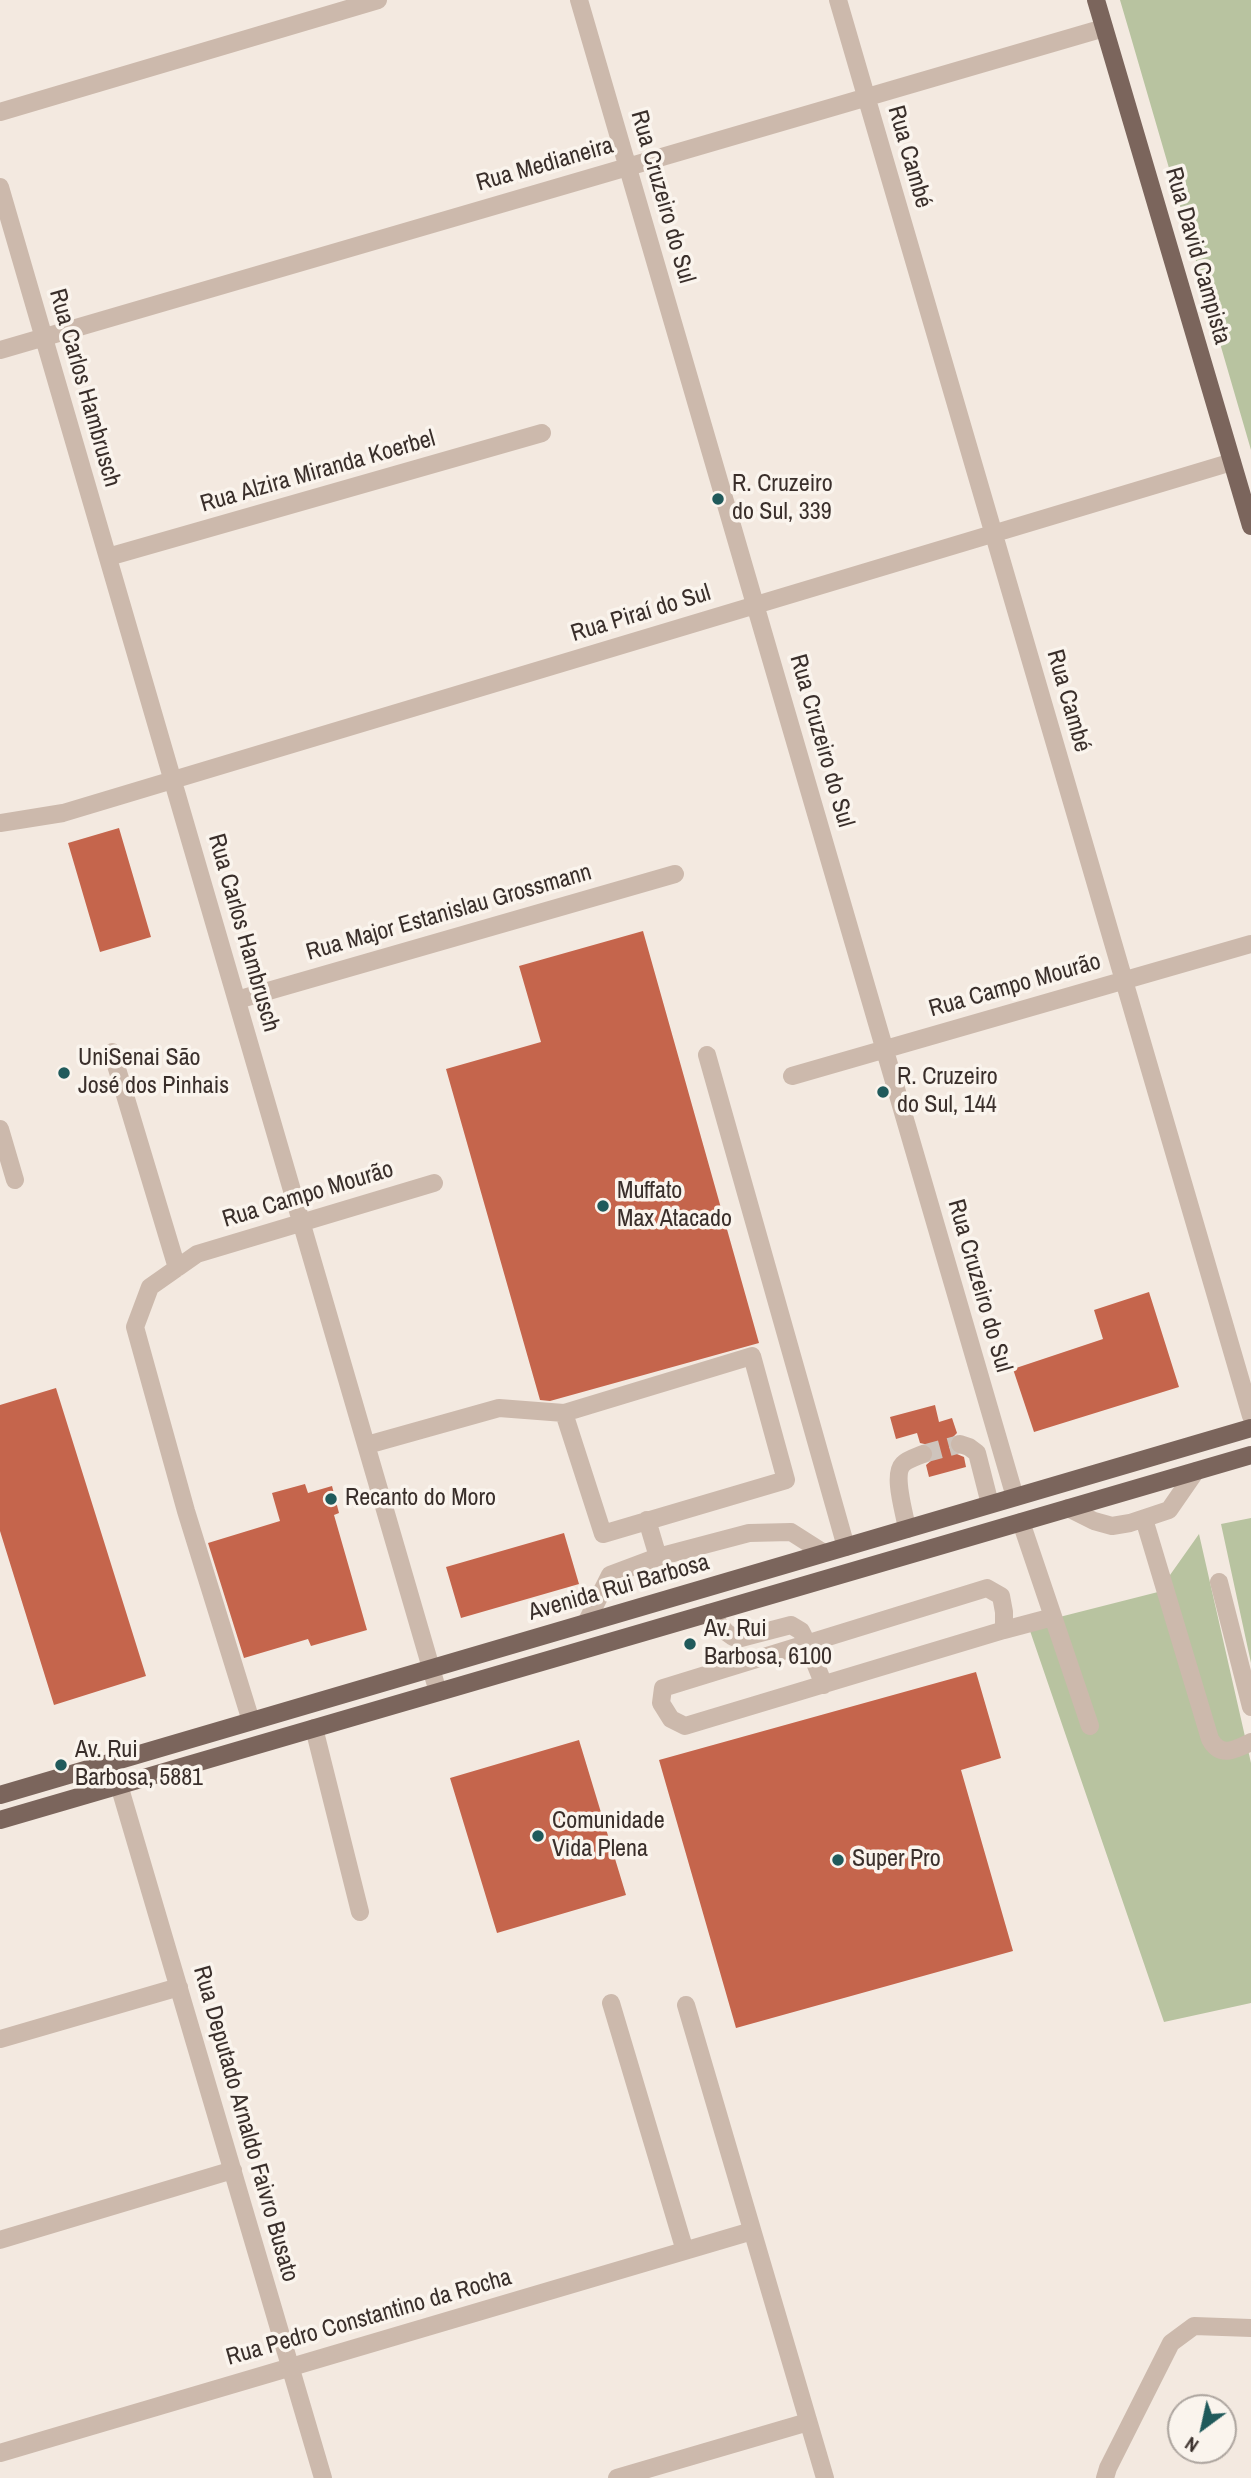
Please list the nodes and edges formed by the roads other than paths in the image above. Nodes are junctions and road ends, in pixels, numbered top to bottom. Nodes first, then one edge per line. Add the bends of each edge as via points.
1 (378, 0) edge
2 (579, 0) edge
3 (838, 0) edge
4 (1096, 0) edge
5 (1104, 27) junction
6 (866, 97) junction
7 (0, 111) edge
8 (628, 166) junction
9 (0, 187) edge
10 (44, 337) junction
11 (0, 350) edge
12 (542, 433) dead end
13 (1232, 462) junction
14 (1251, 526) edge
15 (993, 534) junction
16 (108, 557) junction
17 (755, 605) junction
18 (173, 781) junction
19 (0, 823) edge
20 (675, 874) dead end
21 (1251, 944) edge
22 (1124, 980) junction
23 (237, 1000) junction
24 (885, 1049) junction
25 (112, 1052) dead end
26 (707, 1055) dead end
27 (792, 1076) dead end
28 (0, 1129) edge
29 (15, 1180) dead end
30 (434, 1184) dead end
31 (302, 1223) junction
32 (177, 1268) junction
33 (564, 1413) junction
34 (1251, 1416) edge
35 (1251, 1428) edge
36 (960, 1444) dead end
37 (367, 1445) junction
38 (923, 1454) tunnel mouth
39 (1251, 1455) edge
40 (1196, 1471) junction
41 (1015, 1497) junction
42 (990, 1504) junction
43 (1068, 1508) junction
44 (1144, 1519) junction
45 (647, 1520) junction
46 (1021, 1522) junction
47 (907, 1529) junction
48 (846, 1547) junction
49 (824, 1553) junction
50 (658, 1557) junction
51 (1219, 1582) dead end
52 (709, 1613) junction
53 (1053, 1617) junction
54 (586, 1623) junction
55 (1004, 1630) junction
56 (807, 1643) junction
57 (431, 1668) junction
58 (824, 1685) junction
59 (438, 1692) junction
60 (1251, 1707) edge
61 (251, 1721) junction
62 (1090, 1726) dead end
63 (314, 1728) junction
64 (1251, 1742) edge
65 (119, 1785) junction
66 (4, 1791) edge
67 (0, 1820) edge
68 (360, 1912) dead end
69 (179, 1987) junction
70 (611, 2003) dead end
71 (686, 2005) dead end
72 (0, 2039) edge
73 (233, 2170) junction
74 (752, 2231) junction
75 (0, 2240) edge
76 (685, 2251) junction
77 (1251, 2328) edge
78 (291, 2367) junction
79 (808, 2421) junction
80 (0, 2453) edge
81 (323, 2478) edge
82 (617, 2478) edge
83 (825, 2478) edge
84 (1105, 2478) edge

1 - 7 street
2 - 8 street, Rua Cruzeiro do Sul
3 - 6 street, Rua Cambé
4 - 5 main road, Rua David Campista
5 - 6 street, Rua Medianeira
5 - 13 main road, Rua David Campista
6 - 8 street, Rua Medianeira
6 - 15 street, Rua Cambé
8 - 10 street, Rua Medianeira
8 - 17 street, Rua Cruzeiro do Sul
9 - 10 street, Rua Carlos Hambrusch
10 - 11 street, Rua Medianeira
10 - 16 street, Rua Carlos Hambrusch
12 - 16 street, Rua Alzira Miranda Koerbel
13 - 14 main road, Rua David Campista
13 - 15 street, Rua Piraí do Sul
15 - 17 street, Rua Piraí do Sul
15 - 22 street, Rua Cambé
16 - 18 street, Rua Carlos Hambrusch
17 - 18 street, Rua Piraí do Sul
17 - 24 street, Rua Cruzeiro do Sul
18 - 19 street, Rua Piraí do Sul via 63,813
18 - 23 street, Rua Carlos Hambrusch
20 - 23 street, Rua Major Estanislau Grossmann
21 - 22 street, Rua Campo Mourão
22 - 24 street, Rua Campo Mourão
22 - 34 street, Rua Cambé
23 - 31 street, Rua Carlos Hambrusch
24 - 27 street, Rua Campo Mourão
24 - 41 street, Rua Cruzeiro do Sul
25 - 32 street
26 - 48 street
28 - 29 street
30 - 31 street, Rua Campo Mourão
31 - 32 street, Rua Campo Mourão via 197,1254
31 - 37 street, Rua Carlos Hambrusch
32 - 61 street, Rua Campo Mourão via 150,1287 135,1327
33 - 37 street via 499,1408
33 - 45 street via 603,1534
33 - 45 street via 751,1356 786,1480
35 - 41 main road, Avenida Rui Barbosa
36 - 42 street via 976,1453
37 - 57 street, Rua Carlos Hambrusch
38 - 47 street via 900,1468
39 - 40 main road, Avenida Rui Barbosa
40 - 43 main road, Avenida Rui Barbosa
40 - 44 street via 1169,1510
41 - 42 main road, Avenida Rui Barbosa
42 - 47 main road, Avenida Rui Barbosa
43 - 44 street via 1112,1526
43 - 46 main road, Avenida Rui Barbosa
44 - 64 street via 1210,1739 1214,1747 1232,1752
45 - 50 street
46 - 52 main road, Avenida Rui Barbosa
46 - 53 street
47 - 48 main road, Avenida Rui Barbosa
48 - 49 main road, Avenida Rui Barbosa
49 - 50 street via 791,1532 749,1533
49 - 54 main road, Avenida Rui Barbosa
50 - 54 street via 610,1575
51 - 60 street
52 - 56 street via 733,1637 791,1625
52 - 59 main road, Avenida Rui Barbosa
53 - 55 street
53 - 62 street
54 - 57 main road, Avenida Rui Barbosa
55 - 56 street via 1001,1596 987,1588
55 - 58 street
56 - 58 street
56 - 58 street via 663,1688 661,1703 671,1719 685,1726
57 - 59 street, Rua Carlos Hambrusch
57 - 61 main road, Avenida Rui Barbosa
59 - 63 main road, Avenida Rui Barbosa
61 - 66 main road, Avenida Rui Barbosa
63 - 65 main road, Avenida Rui Barbosa
63 - 68 street
65 - 67 main road, Avenida Rui Barbosa
65 - 69 street, Rua Deputado Arnaldo Faivro Busato
69 - 72 street
69 - 73 street, Rua Deputado Arnaldo Faivro Busato
70 - 76 street
71 - 74 street
73 - 75 street
73 - 78 street, Rua Deputado Arnaldo Faivro Busato
74 - 76 street, Rua Pedro Constantino da Rocha
74 - 79 street
76 - 78 street, Rua Pedro Constantino da Rocha
77 - 84 street via 1194,2326 1171,2343
78 - 80 street, Rua Pedro Constantino da Rocha
78 - 81 street, Rua Deputado Arnaldo Faivro Busato
79 - 82 street
79 - 83 street

